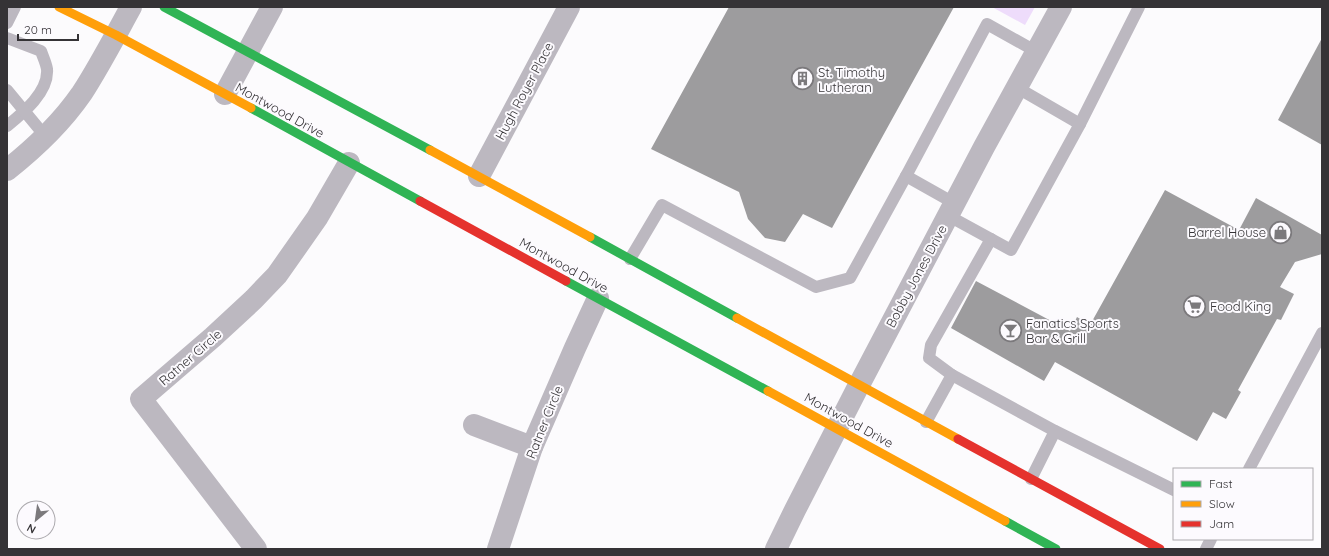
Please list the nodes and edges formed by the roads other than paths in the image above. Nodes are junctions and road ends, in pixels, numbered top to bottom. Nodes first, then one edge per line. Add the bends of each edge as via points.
1 (15, 7) edge
2 (59, 7) edge
3 (131, 7) edge
4 (164, 7) edge
5 (272, 7) edge
6 (569, 7) edge
7 (1062, 7) edge
8 (1139, 7) edge
9 (7, 24) edge
10 (116, 35) junction
11 (7, 38) edge
12 (247, 52) junction
13 (1036, 52) junction
14 (1016, 88) junction
15 (7, 90) edge
16 (225, 94) junction
17 (25, 112) junction
18 (1080, 124) junction
19 (7, 126) edge
20 (45, 136) junction
21 (349, 163) junction
22 (7, 170) edge
23 (479, 176) junction
24 (906, 176) junction
25 (951, 209) junction
26 (991, 239) junction
27 (630, 259) junction
28 (598, 298) junction
29 (1322, 333) edge
30 (952, 375) junction
31 (859, 385) junction
32 (926, 422) junction
33 (474, 425) dead end
34 (837, 428) junction
35 (1055, 431) junction
36 (532, 447) junction
37 (1250, 468) edge
38 (1030, 479) junction
39 (1173, 490) edge
40 (1211, 540) edge
41 (1050, 548) edge
42 (256, 549) edge
43 (498, 549) edge
44 (776, 549) edge
45 (1160, 549) edge
46 (1206, 549) edge

1 - 9 lane
2 - 10 main road, Montwood Drive
3 - 10 street
4 - 12 main road
5 - 12 street
6 - 23 street, Hugh Royer Place
7 - 13 street, Bobby Jones Drive
8 - 18 lane
10 - 16 main road, Montwood Drive
10 - 20 street via 81,93
11 - 17 lane via 41,51 47,70 45,86
12 - 16 street
12 - 23 main road
13 - 14 street, Bobby Jones Drive
13 - 24 lane via 987,24
14 - 18 lane
14 - 25 street, Bobby Jones Drive
15 - 17 lane
16 - 21 main road, Montwood Drive
17 - 19 lane
17 - 20 lane
18 - 26 lane via 1011,250
20 - 22 street
21 - 28 main road, Montwood Drive
21 - 42 street, Ratner Circle via 277,275 214,337 141,399
23 - 27 main road
24 - 25 lane
24 - 27 lane via 850,278 816,287 662,205
25 - 26 lane
25 - 31 street, Bobby Jones Drive
26 - 30 lane via 931,345 929,358
27 - 31 main road
28 - 34 main road, Montwood Drive
28 - 36 street, Ratner Circle
29 - 37 lane
30 - 32 lane
30 - 35 lane
31 - 32 main road
31 - 34 street, Bobby Jones Drive
32 - 38 main road
33 - 36 street
34 - 41 main road, Montwood Drive
34 - 44 street, Bobby Jones Drive
35 - 38 lane
35 - 39 lane
36 - 43 street, Ratner Circle
38 - 45 main road
40 - 46 lane

